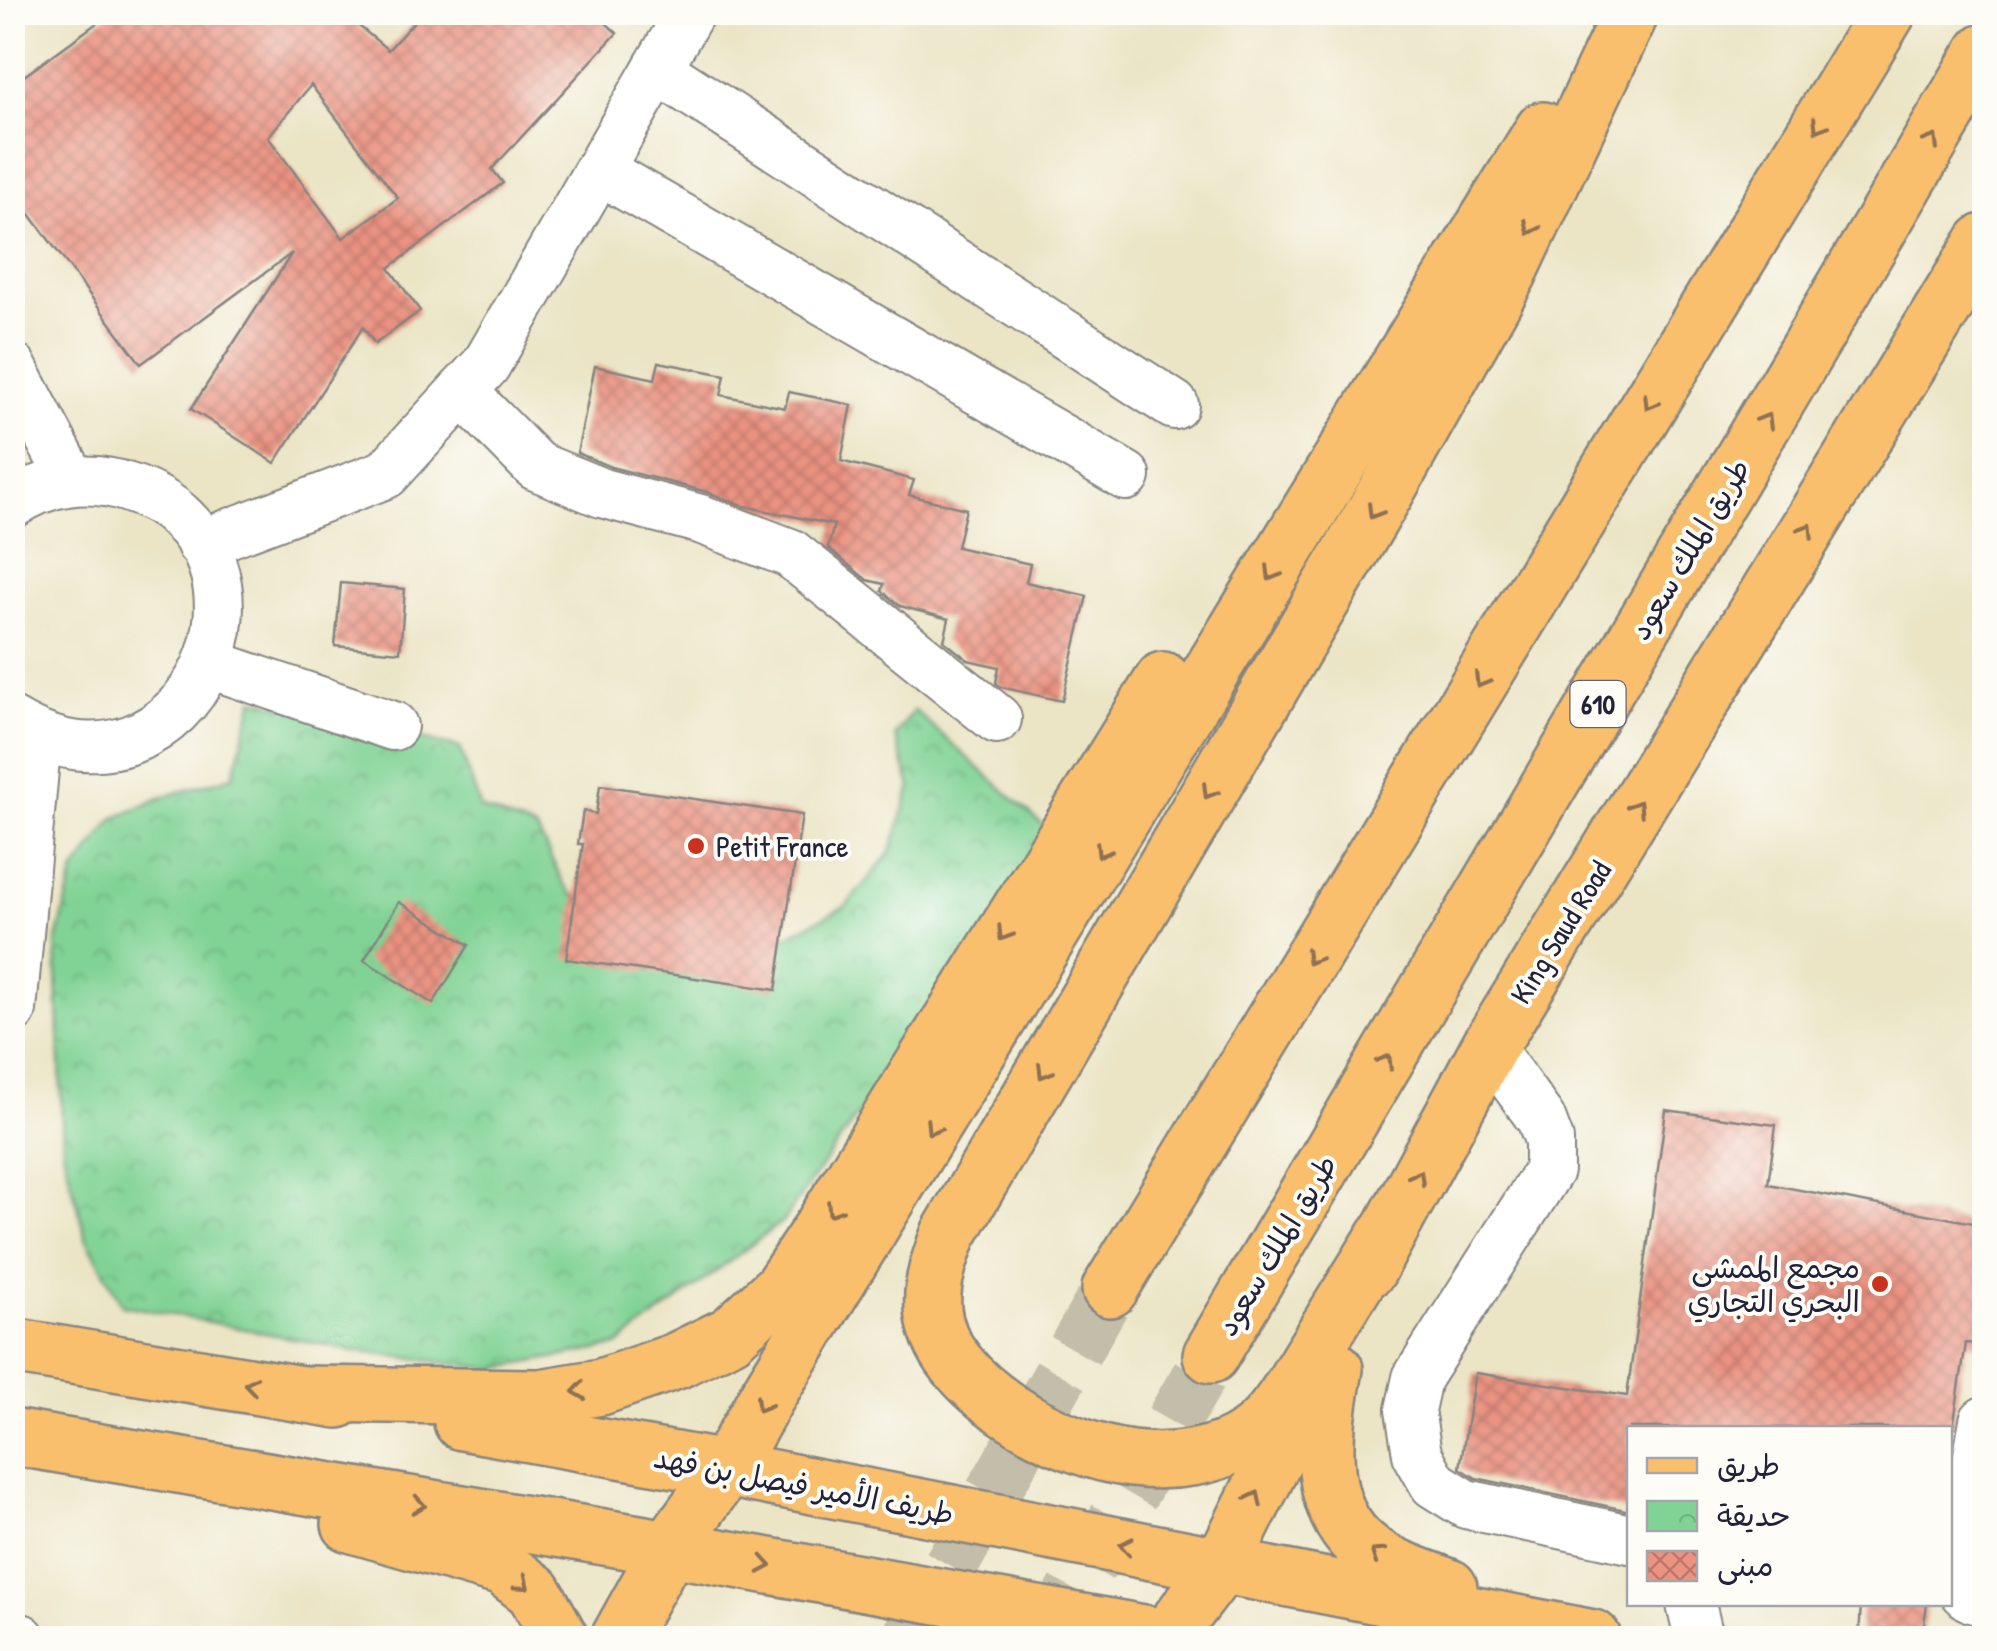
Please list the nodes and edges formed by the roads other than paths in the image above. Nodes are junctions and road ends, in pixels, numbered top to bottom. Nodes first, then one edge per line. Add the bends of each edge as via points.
1 (690, 12) edge
2 (1614, 12) edge
3 (1632, 12) edge
4 (1888, 12) edge
5 (1984, 52) edge
6 (657, 69) junction
7 (1545, 126) junction
8 (599, 170) junction
9 (1984, 242) edge
10 (12, 366) edge
11 (462, 391) junction
12 (1174, 406) dead end
13 (1126, 476) dead end
14 (72, 480) junction
15 (12, 504) edge
16 (202, 544) junction
17 (210, 664) junction
18 (997, 720) dead end
19 (393, 726) dead end
20 (25, 730) edge
21 (18, 888) edge
22 (12, 1010) edge
23 (1488, 1048) junction
24 (1386, 1236) junction
25 (1110, 1289) tunnel mouth
26 (1345, 1317) junction
27 (12, 1346) edge
28 (1211, 1355) tunnel mouth
29 (305, 1394) junction
30 (1984, 1421) edge
31 (12, 1437) edge
32 (98, 1451) junction
33 (726, 1469) junction
34 (1978, 1499) edge
35 (1627, 1538) edge
36 (669, 1548) junction
37 (1222, 1564) junction
38 (1984, 1601) edge
39 (1691, 1606) edge
40 (1578, 1636) edge
41 (12, 1637) edge
42 (20, 1638) edge
43 (560, 1638) edge
44 (619, 1638) edge
45 (1168, 1638) edge
46 (1698, 1638) edge

1 - 6 street
2 - 7 main road
3 -> 24 main road via 1510,273 948,1234 935,1272 933,1311 950,1357 974,1387 1050,1432 1132,1459 1216,1454 1250,1435 1278,1406
4 -> 25 main road
28 -> 5 main road, طريق الملك سعود / 610
6 - 8 street
6 - 12 street
7 -> 29 main road via 1282,490 782,1288 731,1334 601,1388 540,1396
7 -> 33 main road
8 - 11 street via 486,365
8 - 13 street
23 -> 9 main road, King Saud Road
10 - 14 street
11 - 16 street via 386,474
11 - 18 street via 536,466 790,553
14 - 15 street
14 - 16 street via 110,481 146,493 178,515
16 - 17 street via 217,582 220,623
17 - 19 street
17 - 20 street via 189,699 158,726 119,742 78,746
20 - 21 street
21 - 22 street
24 -> 23 main road, King Saud Road
23 - 35 street via 1541,1119 1549,1170 1417,1378 1410,1410 1417,1454 1434,1484 1466,1504
24 - 26 main road, King Saud Road
37 -> 26 main road, King Saud Road
40 -> 26 main road via 1380,1559 1348,1532 1324,1465 1324,1428
29 -> 27 main road, طريف الأمير فيصل بن فهد
29 - 33 main road, طريف الأمير فيصل بن فهد
30 - 34 street
31 - 32 main road
32 -> 36 main road
32 -> 43 main road via 503,1568 534,1591
33 - 36 main road
37 -> 33 main road, طريف الأمير فيصل بن فهد
34 - 38 street via 1956,1578 1962,1592
36 - 44 main road
36 -> 45 main road
37 - 40 main road, طريف الأمير فيصل بن فهد
37 - 45 main road, King Saud Road
39 - 46 street
41 - 42 street

